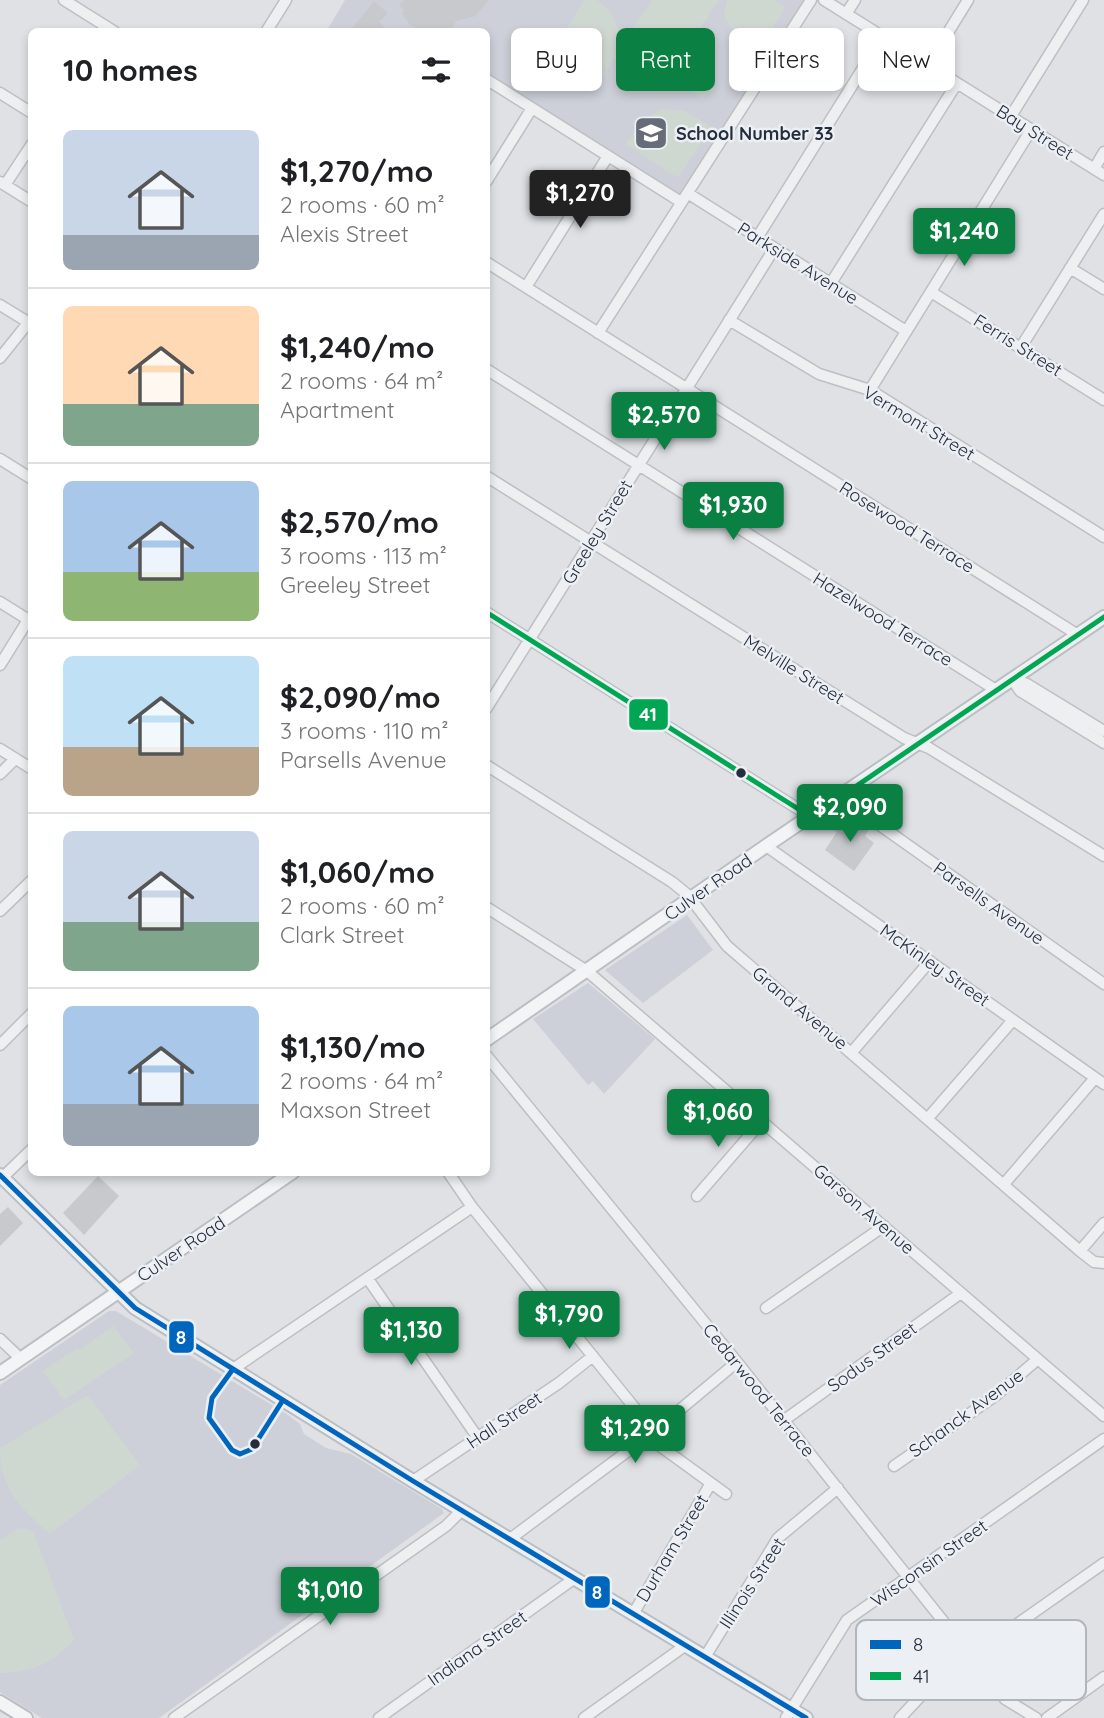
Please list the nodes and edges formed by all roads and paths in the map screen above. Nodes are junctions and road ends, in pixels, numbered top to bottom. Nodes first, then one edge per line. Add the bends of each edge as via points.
1 (64, 0) edge
2 (286, 0) edge
3 (811, 0) edge
4 (824, 0) edge
5 (855, 0) edge
6 (968, 0) edge
7 (1083, 0) edge
8 (846, 14) junction
9 (109, 28) edge
10 (268, 28) edge
11 (870, 28) edge
12 (951, 28) edge
13 (858, 76) edge
14 (490, 82) edge
15 (957, 83) joint
16 (0, 93) edge
17 (532, 108) junction
18 (28, 110) edge
19 (1011, 116) junction
20 (1031, 130) junction
21 (28, 149) edge
22 (1104, 152) edge
23 (608, 156) junction
24 (1094, 169) junction
25 (1104, 175) edge
26 (490, 176) edge
27 (3, 183) edge
28 (685, 198) junction
29 (28, 199) edge
30 (1104, 214) edge
31 (757, 238) junction
32 (774, 249) junction
33 (490, 264) edge
34 (1070, 268) junction
35 (831, 283) junction
36 (526, 287) junction
37 (1104, 289) edge
38 (931, 292) junction
39 (0, 305) edge
40 (28, 320) edge
41 (729, 320) junction
42 (28, 323) edge
43 (906, 331) junction
44 (598, 333) junction
45 (1021, 347) junction
46 (0, 358) edge
47 (490, 371) edge
48 (687, 389) junction
49 (870, 390) junction
50 (1104, 400) edge
51 (0, 459) edge
52 (638, 463) junction
53 (28, 476) edge
54 (490, 478) edge
55 (1104, 537) edge
56 (592, 542) junction
57 (0, 602) edge
58 (490, 614) edge
59 (1104, 617) edge
60 (28, 620) edge
61 (28, 624) edge
62 (1078, 635) junction
63 (531, 640) junction
64 (0, 665) edge
65 (1012, 679) junction
66 (996, 690) junction
67 (490, 703) edge
68 (1104, 731) edge
69 (1104, 743) edge
70 (917, 745) junction
71 (0, 749) edge
72 (15, 759) junction
73 (28, 767) edge
74 (490, 768) edge
75 (0, 774) edge
76 (840, 797) junction
77 (811, 817) junction
78 (766, 846) junction
79 (1104, 856) edge
80 (28, 884) edge
81 (691, 899) junction
82 (490, 910) edge
83 (0, 911) edge
84 (930, 961) junction
85 (587, 971) junction
86 (1104, 984) edge
87 (28, 1017) edge
88 (1013, 1020) junction
89 (490, 1037) edge
90 (0, 1045) edge
91 (852, 1052) junction
92 (490, 1060) edge
93 (1100, 1081) edge
94 (928, 1118) junction
95 (762, 1121) junction
96 (28, 1152) edge
97 (1, 1176) edge
98 (287, 1176) edge
99 (451, 1176) edge
100 (1004, 1184) junction
101 (697, 1196) dead end
102 (472, 1207) junction
103 (1104, 1223) edge
104 (884, 1226) junction
105 (1080, 1251) junction
106 (1104, 1263) edge
107 (368, 1279) junction
108 (117, 1293) junction
109 (961, 1293) junction
110 (766, 1308) dead end
111 (0, 1339) edge
112 (593, 1356) junction
113 (21, 1359) junction
114 (1038, 1359) junction
115 (737, 1362) junction
116 (233, 1368) junction
117 (0, 1373) edge
118 (1104, 1416) edge
119 (783, 1421) junction
120 (652, 1433) junction
121 (478, 1438) junction
122 (1104, 1439) edge
123 (894, 1466) dead end
124 (413, 1481) junction
125 (711, 1483) junction
126 (838, 1488) junction
127 (726, 1494) dead end
128 (462, 1510) junction
129 (510, 1539) junction
130 (1104, 1563) edge
131 (909, 1577) junction
132 (575, 1578) junction
133 (633, 1614) junction
134 (944, 1620) edge
135 (1023, 1620) edge
136 (686, 1646) junction
137 (705, 1657) junction
138 (1104, 1677) edge
139 (1086, 1690) edge
140 (917, 1700) edge
141 (1007, 1700) edge
142 (1072, 1700) edge
143 (0, 1702) edge
144 (789, 1714) edge
145 (26, 1718) edge
146 (174, 1718) edge
147 (379, 1718) edge
148 (584, 1718) edge
149 (806, 1718) edge
150 (900, 1718) edge
151 (1036, 1718) edge
152 (1047, 1718) edge

1 - 9 street
2 - 10 street
3 - 28 street
4 - 8 street, Bay Street
5 - 8 street
6 - 12 street
7 - 19 street
8 - 11 street, Bay Street
13 - 31 street
14 - 17 street, Parkside Avenue
15 - 19 street, Bay Street
15 - 35 street
16 - 18 street
17 - 23 street, Parkside Avenue
17 - 26 street
19 - 20 street, Bay Street
20 - 24 street, Bay Street
20 - 38 street
21 - 27 street
22 - 24 street
23 - 28 street, Parkside Avenue
23 - 36 street
24 - 25 street, Bay Street
27 - 29 street
28 - 31 street, Parkside Avenue
28 - 44 street
30 - 34 street
31 - 32 street, Parkside Avenue
32 - 35 street, Parkside Avenue
32 - 41 street, Greeley Street
33 - 36 street, Rosewood Terrace
34 - 37 street
34 - 45 street
35 - 43 street, Parkside Avenue
36 - 44 street, Rosewood Terrace
38 - 43 street
38 - 45 street, Ferris Street
39 - 40 street
41 - 48 street, Greeley Street
41 - 49 street, Vermont Street via 819,374
42 - 46 street
43 - 49 street
44 - 48 street, Rosewood Terrace
45 - 50 street, Ferris Street
47 - 52 street, Hazelwood Terrace
48 - 52 street, Greeley Street
48 - 62 street, Rosewood Terrace
49 - 55 street, Vermont Street
51 - 53 street
52 - 56 street, Greeley Street
52 - 66 street, Hazelwood Terrace
54 - 56 street, Melville Street
56 - 63 street, Greeley Street
56 - 70 street, Melville Street
57 - 60 street
58 - 63 street
59 - 62 main road, Culver Road
61 - 64 street
62 - 65 main road, Culver Road
63 - 67 street, Greeley Street
63 - 77 street
65 - 66 main road, Culver Road
65 - 68 street
65 - 69 street via 1020,691
66 - 70 main road, Culver Road
70 - 76 main road, Culver Road
70 - 79 street, Melville Street via 929,748
71 - 72 street
72 - 73 street
72 - 75 street
74 - 81 street, Grand Avenue via 672,882
76 - 77 main road, Culver Road
76 - 86 street, Parsells Avenue
77 - 78 main road, Culver Road
78 - 81 main road, Culver Road
78 - 84 street, McKinley Street
80 - 83 street
81 - 85 main road, Culver Road
81 - 91 street, Grand Avenue via 727,946
82 - 85 street, Garson Avenue
84 - 88 street, McKinley Street
84 - 91 street
85 - 89 main road, Culver Road
85 - 95 street, Garson Avenue
87 - 90 street
88 - 93 street, McKinley Street
88 - 94 street
91 - 94 street, Grand Avenue
92 - 115 street, Cedarwood Terrace
93 - 100 street
94 - 100 street, Grand Avenue
95 - 101 street
95 - 104 street, Garson Avenue
96 - 97 street
97 - 108 main road
98 - 108 main road, Culver Road
99 - 102 street
100 - 105 street, Grand Avenue
102 - 107 street
102 - 112 street
103 - 105 street
104 - 109 street, Garson Avenue
104 - 110 street
105 - 106 street, Grand Avenue via 1094,1262
107 - 116 street
107 - 121 street
108 - 113 main road, Culver Road
108 - 116 main road
109 - 114 street, Garson Avenue
109 - 119 street, Sodus Street
111 - 113 street
112 - 120 street
112 - 121 street, Hall Street
113 - 117 main road, Culver Road
114 - 118 street, Garson Avenue
114 - 123 street, Schanck Avenue via 995,1396
115 - 119 street, Cedarwood Terrace
115 - 120 street
116 - 124 main road
119 - 126 street, Cedarwood Terrace
120 - 125 street via 660,1446
120 - 129 street
121 - 124 street, Hall Street
122 - 131 street, Wisconsin Street
124 - 128 main road
125 - 127 street
125 - 133 street, Durham Street
126 - 131 street, Cedarwood Terrace
126 - 137 street, Illinois Street via 778,1538
128 - 129 main road
128 - 146 street via 446,1526
129 - 132 main road
130 - 135 street
131 - 134 street, Cedarwood Terrace
131 - 144 street, Wisconsin Street via 847,1620
132 - 133 main road
132 - 147 street, Indiana Street
133 - 136 main road
136 - 137 main road
136 - 148 street
137 - 144 main road
138 - 139 street
140 - 150 street
141 - 151 street, Cedarwood Terrace
142 - 152 street
143 - 145 main road
144 - 149 main road

